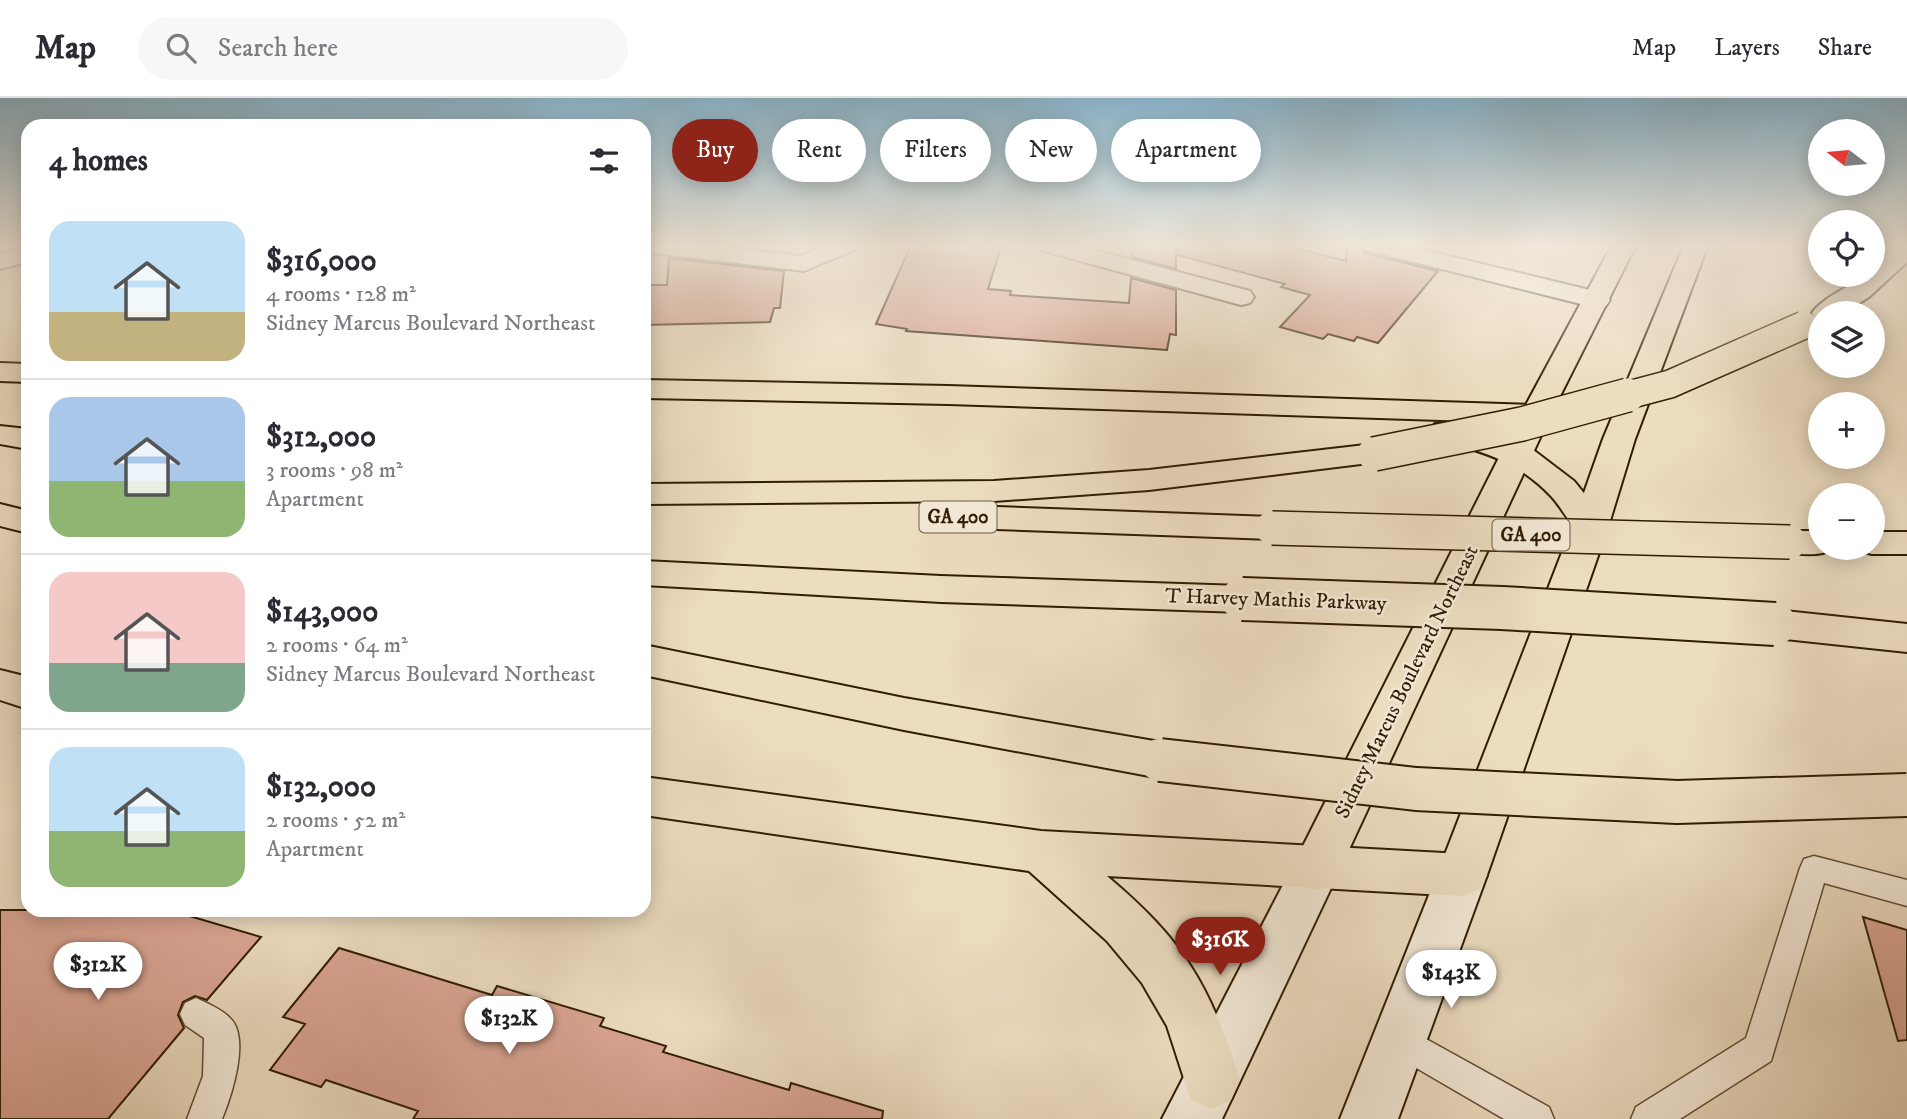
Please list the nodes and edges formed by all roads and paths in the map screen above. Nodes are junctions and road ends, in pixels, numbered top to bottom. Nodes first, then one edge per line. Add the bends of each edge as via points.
1 (1225, 293) edge
2 (1567, 293) edge
3 (1601, 293) edge
4 (1677, 293) edge
5 (1241, 297) dead end
6 (1597, 300) junction
7 (1808, 322) edge
8 (0, 372) edge
9 (21, 373) edge
10 (651, 389) edge
11 (1370, 407) junction
12 (1536, 414) junction
13 (0, 435) edge
14 (21, 438) edge
15 (1517, 453) junction
16 (651, 495) edge
17 (651, 496) edge
18 (0, 515) edge
19 (21, 518) edge
20 (1591, 524) junction
21 (1805, 542) edge
22 (1885, 543) edge
23 (1907, 543) edge
24 (651, 573) edge
25 (1907, 638) edge
26 (651, 661) edge
27 (0, 685) edge
28 (21, 690) edge
29 (1907, 795) edge
30 (651, 797) edge
31 (1041, 852) junction
32 (1317, 869) junction
33 (1462, 875) junction
34 (1907, 893) edge
35 (196, 1014) dead end
36 (1399, 1040) junction
37 (1201, 1100) edge
38 (204, 1119) edge
39 (1369, 1119) edge
40 (1537, 1119) edge
41 (1648, 1119) edge

1 - 5 street
2 - 6 street
3 - 6 main road, Sidney Marcus Boulevard Northeast
4 - 20 main road
6 - 12 main road, Sidney Marcus Boulevard Northeast
7 - 16 main road, bridge via 1670,384 1522,424 1374,454 1149,480 994,491
8 - 9 main road
10 - 11 main road
11 - 12 main road
11 - 15 main road
12 - 15 main road, Sidney Marcus Boulevard Northeast
13 - 14 main road
15 - 20 main road via 1562,488
15 - 32 main road, Sidney Marcus Boulevard Northeast
17 - 21 main road, GA 400, bridge via 903,515
18 - 19 main road
20 - 33 main road
22 - 23 main road
24 - 25 main road, T Harvey Mathis Parkway, bridge via 941,589 1528,609 1775,624
26 - 29 main road, bridge via 1160,760 1416,789 1678,802
27 - 28 main road
30 - 31 main road
31 - 32 main road
31 - 37 main road via 1102,901 1153,953 1190,1013
32 - 33 main road
32 - 37 street, Sidney Marcus Boulevard Northeast
33 - 36 street
34 - 41 lane via 1814,868 1759,1049
35 - 38 lane via 220,1030 218,1090
36 - 39 street
36 - 40 lane

